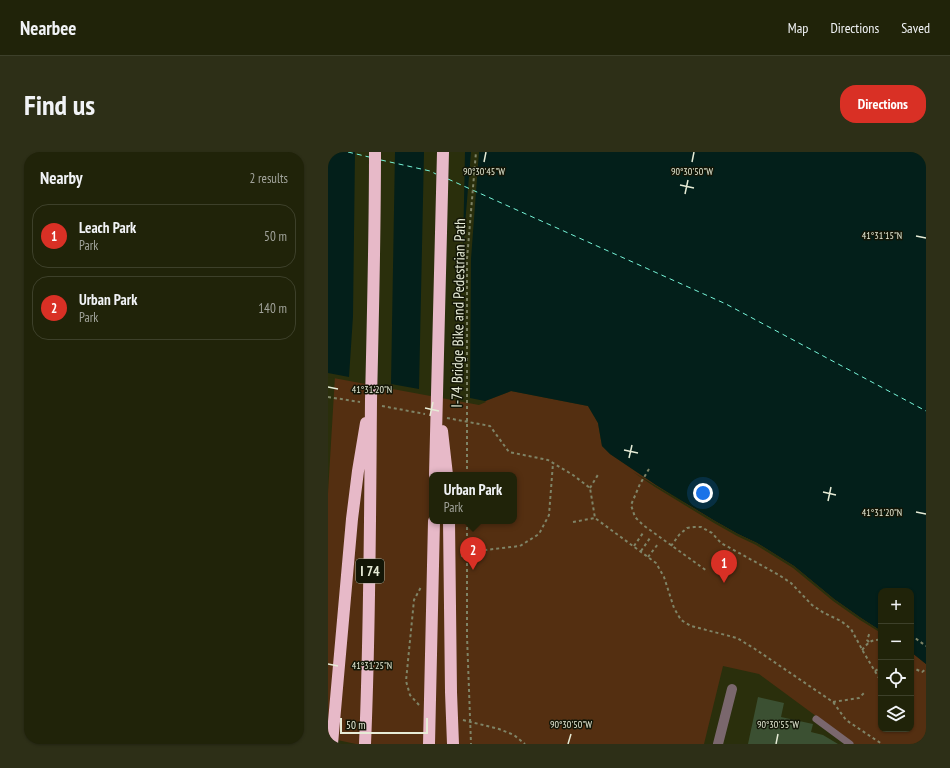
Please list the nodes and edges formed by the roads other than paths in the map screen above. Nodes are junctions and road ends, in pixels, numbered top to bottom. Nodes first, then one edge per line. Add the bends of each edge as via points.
1 (375, 152) edge
2 (443, 152) edge
3 (371, 399) junction
4 (437, 405) junction
5 (435, 472) edge
6 (447, 472) edge
7 (434, 524) edge
8 (449, 524) edge
9 (732, 689) dead end
10 (816, 719) dead end
11 (332, 744) edge
12 (365, 744) edge
13 (429, 744) edge
14 (453, 744) edge
15 (718, 744) edge
16 (850, 744) edge

1 - 3 highway, I 74
2 - 4 highway
3 - 11 highway via 352,519
3 - 12 highway, I 74 via 370,581
4 - 5 highway
4 - 6 highway
7 - 13 highway
8 - 14 highway
9 - 15 street
10 - 16 lane

